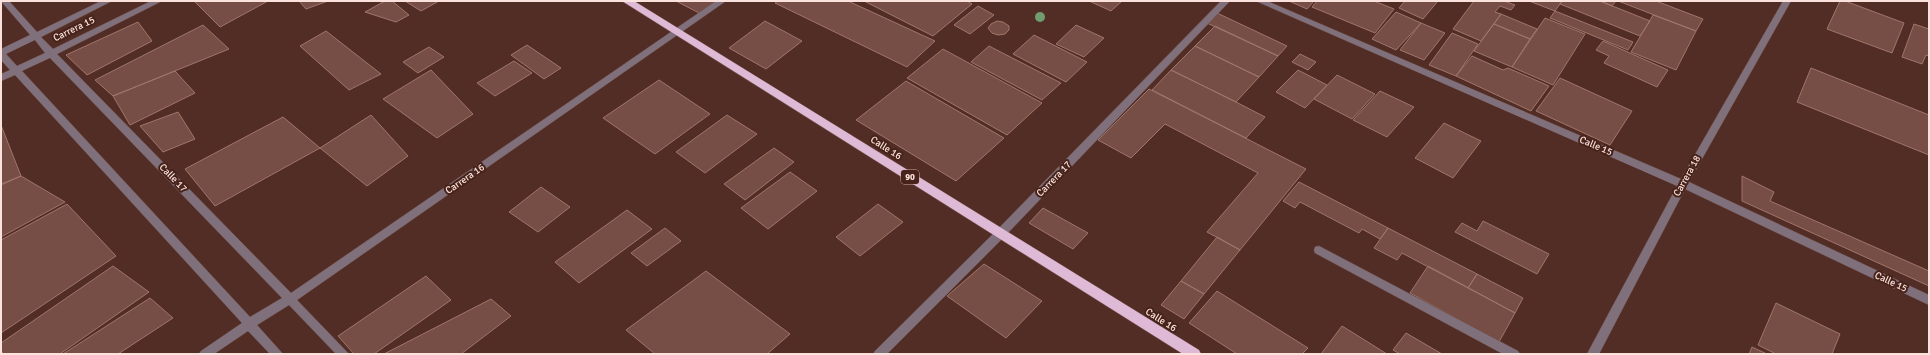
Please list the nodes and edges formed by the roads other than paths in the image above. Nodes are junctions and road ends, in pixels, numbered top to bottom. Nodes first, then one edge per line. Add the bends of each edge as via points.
1 (4, 1) edge
2 (108, 1) edge
3 (158, 1) edge
4 (627, 1) edge
5 (722, 1) edge
6 (1226, 1) edge
7 (1260, 1) edge
8 (1787, 1) edge
9 (678, 32) junction
10 (35, 36) junction
11 (1, 53) edge
12 (51, 53) junction
13 (16, 70) junction
14 (1, 78) edge
15 (1683, 184) junction
16 (1000, 234) junction
17 (1319, 250) dead end
18 (290, 299) junction
19 (1929, 300) edge
20 (249, 324) junction
21 (205, 354) edge
22 (277, 354) edge
23 (343, 354) edge
24 (879, 354) edge
25 (1194, 354) edge
26 (1514, 354) edge
27 (1593, 354) edge

1 - 10 street, Calle 17
2 - 10 street, Carrera 15
3 - 12 street, Carrera 15
4 - 9 highway, Calle 16 / 90
5 - 9 street, Carrera 16
6 - 16 street, Carrera 17
7 - 15 street, Calle 15
8 - 15 street, Carrera 18
9 - 16 highway, Calle 16 / 90
9 - 18 street, Carrera 16
10 - 11 street, Carrera 15
10 - 12 street, Calle 17
11 - 13 street
12 - 13 street, Carrera 15
12 - 18 street, Calle 17
13 - 14 street, Carrera 15
13 - 20 street
15 - 19 street, Calle 15
15 - 27 street, Carrera 18
16 - 24 street, Carrera 17
16 - 25 highway, Calle 16 / 90
17 - 26 street
18 - 20 street, Carrera 16
18 - 23 street, Calle 17
20 - 21 street, Carrera 16
20 - 22 street

